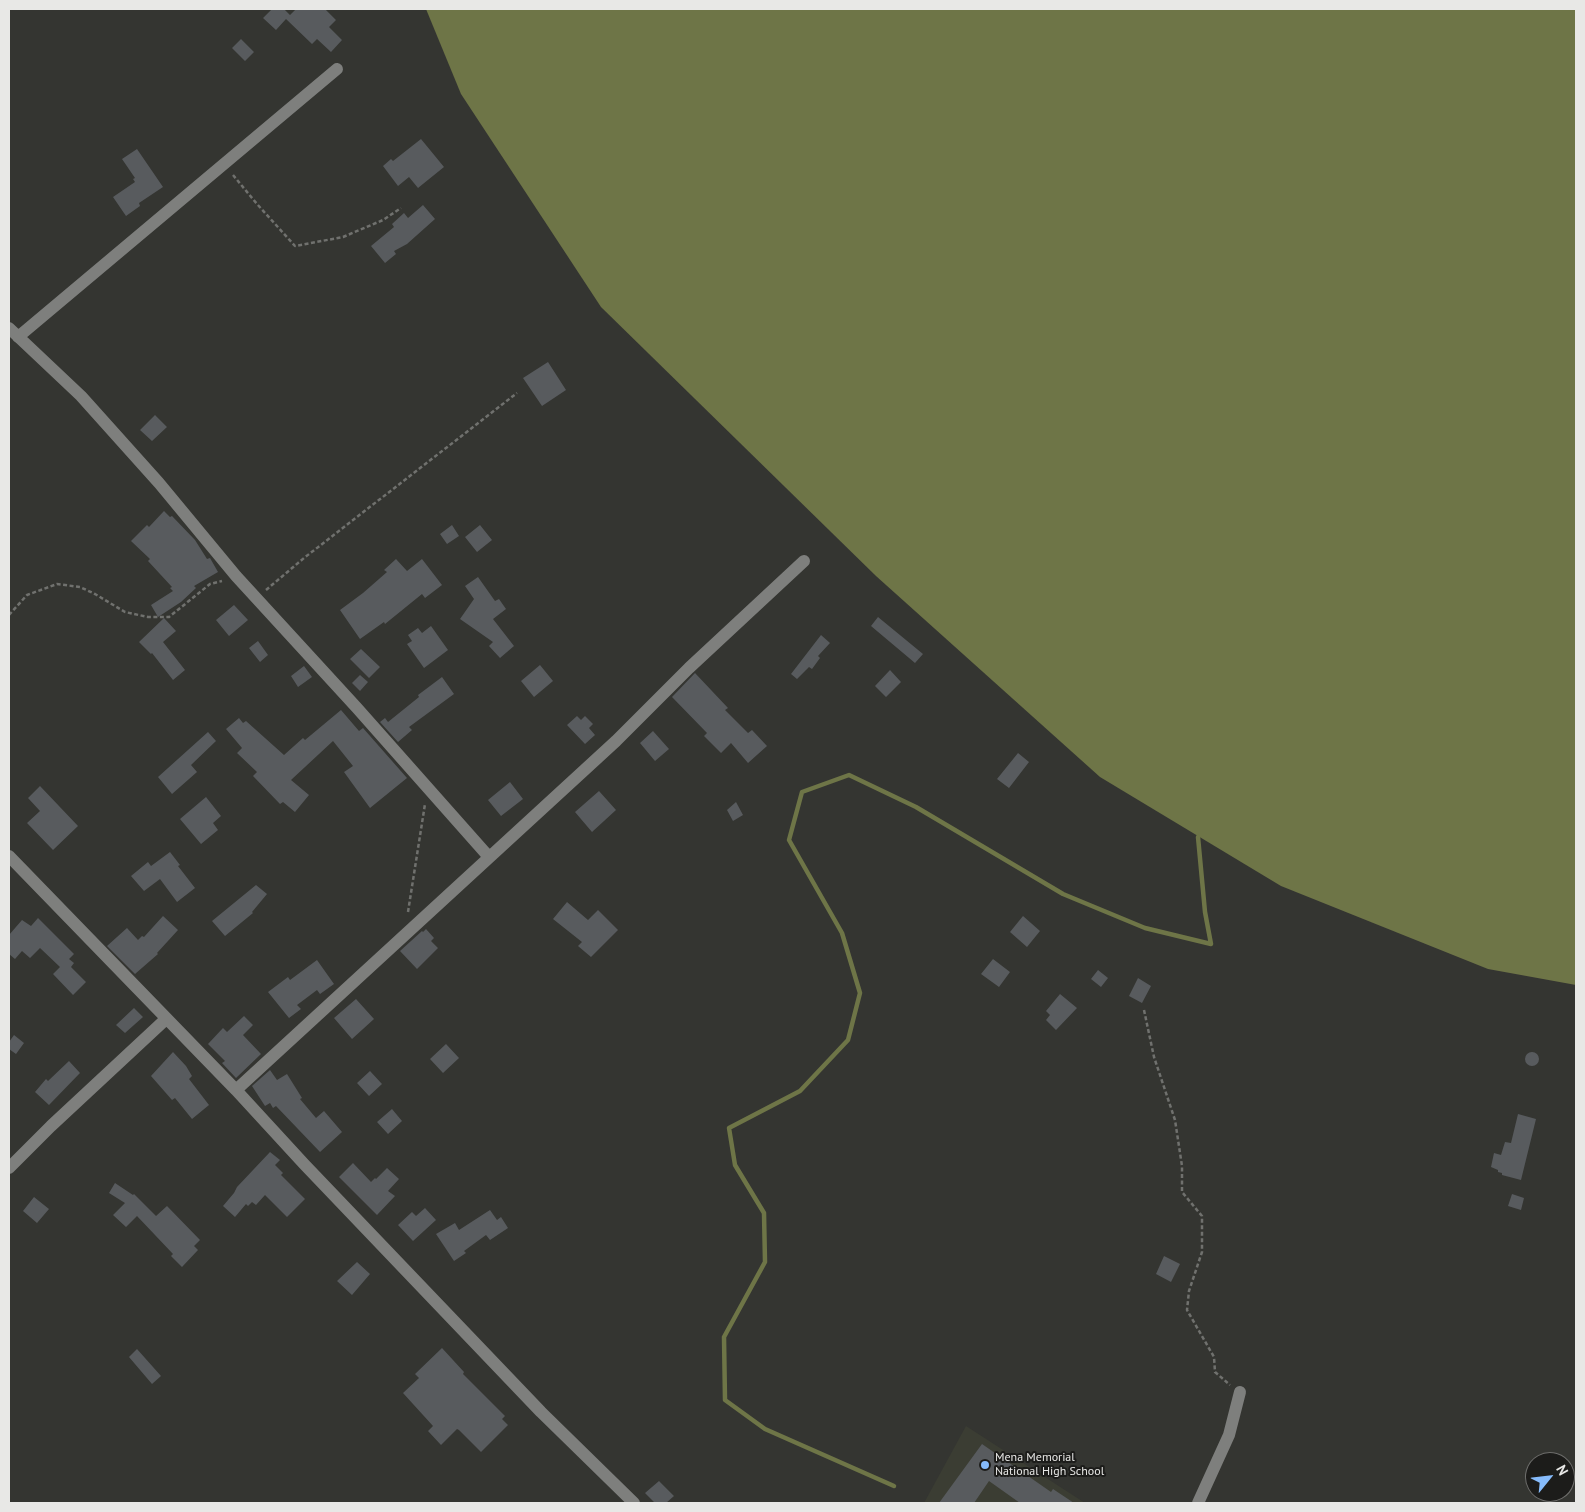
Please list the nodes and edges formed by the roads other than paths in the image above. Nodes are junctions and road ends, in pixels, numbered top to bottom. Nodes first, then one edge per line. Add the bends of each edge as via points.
1 (338, 69) dead end
2 (13, 332) edge
3 (804, 561) dead end
4 (9, 856) edge
5 (488, 857) junction
6 (166, 1019) junction
7 (236, 1090) junction
8 (9, 1168) edge
9 (1240, 1392) road end
10 (634, 1503) edge
11 (1198, 1503) edge

1 - 2 street
2 - 5 street via 81,396 236,576
3 - 5 street via 689,668 616,742
4 - 6 street
5 - 7 street
6 - 7 street
6 - 8 street
7 - 10 street via 541,1412
9 - 11 street via 1229,1435

